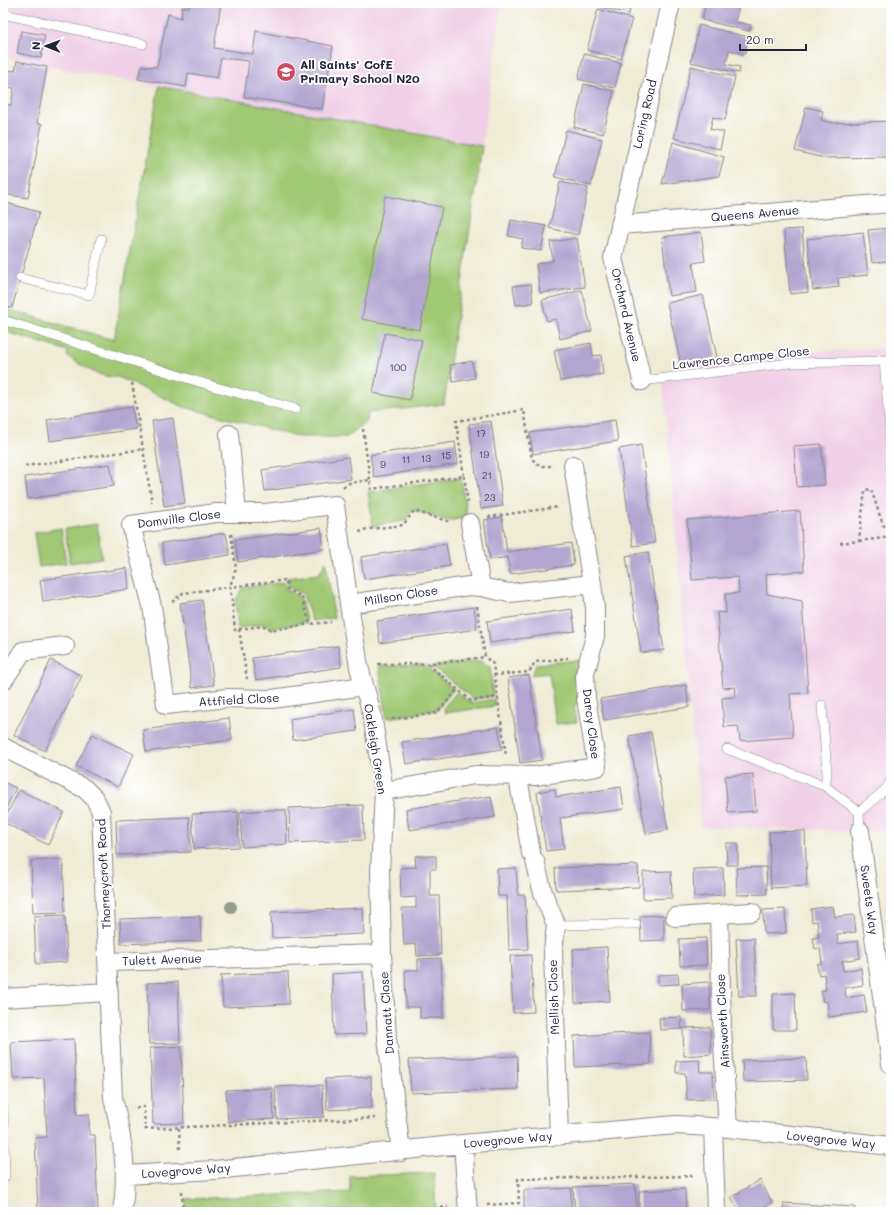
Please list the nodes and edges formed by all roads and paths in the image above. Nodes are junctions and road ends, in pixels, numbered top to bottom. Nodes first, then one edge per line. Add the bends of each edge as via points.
1 (671, 3) edge
2 (3, 14) edge
3 (143, 44) dead end
4 (891, 203) edge
5 (620, 225) junction
6 (101, 239) dead end
7 (20, 278) dead end
8 (3, 320) edge
9 (888, 360) edge
10 (642, 381) joint
11 (132, 383) dead end
12 (296, 409) dead end
13 (363, 430) dead end
14 (229, 434) dead end
15 (891, 443) edge
16 (144, 449) junction
17 (573, 465) dead end
18 (25, 466) dead end
19 (555, 473) dead end
20 (464, 476) junction
21 (370, 480) junction
22 (336, 497) junction
23 (558, 500) dead end
24 (469, 504) dead end
25 (155, 508) dead end
26 (232, 513) junction
27 (478, 520) joint
28 (891, 530) edge
29 (891, 537) edge
30 (859, 541) junction
31 (840, 542) dead end
32 (592, 584) junction
33 (230, 586) junction
34 (477, 587) junction
35 (152, 606) junction
36 (351, 612) junction
37 (310, 624) junction
38 (239, 629) junction
39 (65, 646) dead end
40 (590, 655) junction
41 (485, 658) junction
42 (428, 664) junction
43 (376, 665) dead end
44 (494, 675) junction
45 (3, 681) edge
46 (364, 686) junction
47 (457, 690) junction
48 (497, 697) junction
49 (250, 700) junction
50 (822, 705) dead end
51 (390, 719) dead end
52 (3, 747) edge
53 (727, 749) dead end
54 (513, 777) junction
55 (891, 780) edge
56 (825, 786) junction
57 (384, 791) junction
58 (859, 812) junction
59 (860, 831) joint
60 (380, 872) joint
61 (752, 912) dead end
62 (719, 914) junction
63 (675, 917) dead end
64 (636, 924) dead end
65 (556, 925) junction
66 (382, 954) junction
67 (108, 962) junction
68 (109, 992) junction
69 (3, 998) edge
70 (888, 1012) edge
71 (891, 1064) edge
72 (396, 1101) junction
73 (3, 1108) edge
74 (116, 1109) junction
75 (721, 1128) junction
76 (559, 1136) junction
77 (463, 1144) junction
78 (891, 1146) edge
79 (401, 1152) junction
80 (713, 1153) junction
81 (126, 1175) junction
82 (3, 1177) edge
83 (468, 1209) edge
84 (122, 1212) edge
85 (439, 1212) edge
86 (716, 1212) edge

1 - 5 street, Loring Road
2 - 3 lane
4 - 5 street, Queens Avenue
5 - 10 street, Orchard Avenue via 613,258
6 - 7 lane via 89,295
8 - 12 lane via 212,386
9 - 10 lane, Lawrence Campe Close via 790,363
9 - 15 lane
11 - 16 path
13 - 21 path
14 - 26 street, Domville Close
16 - 18 path
16 - 25 path via 152,504
17 - 32 street
19 - 20 path via 554,466 540,466 532,459 524,410 456,421
20 - 21 path via 372,489
20 - 24 path
21 - 22 path via 349,483
22 - 26 street, Domville Close via 265,513
22 - 36 street, Millson Close
23 - 27 path via 559,509
26 - 33 path via 236,569
26 - 35 street, Domville Close via 131,525
27 - 34 street
28 - 30 path via 883,525 871,489 865,490
29 - 30 path
30 - 31 path
32 - 34 street, Millson Close via 510,593
32 - 40 street via 595,608
33 - 35 path via 183,593 173,602
33 - 37 path via 286,580 287,589 302,597
33 - 38 path via 235,630
34 - 36 street, Millson Close
34 - 41 path
35 - 49 street, Attfield Close via 166,705 228,698
36 - 37 path
36 - 46 street, Oakleigh Green via 358,667
37 - 38 path via 271,630 265,626
38 - 49 path
39 - 45 street via 23,651
40 - 44 path via 535,662 529,672
40 - 54 street, Darcy Close via 586,674 586,698 597,767
41 - 42 path
41 - 44 path via 493,664
42 - 43 path
42 - 47 path
44 - 48 path
46 - 49 street, Attfield Close
46 - 57 street, Oakleigh Green via 372,714
47 - 48 path via 471,701
47 - 51 path via 437,712
48 - 54 path
50 - 56 lane via 827,774
52 - 67 street, Thorneycroft Road via 85,789 95,799 101,812
53 - 56 lane
54 - 57 street, Darcy Close via 475,775
54 - 65 street via 543,893
55 - 58 lane via 886,789
56 - 58 lane
57 - 60 street, Oakleigh Green
58 - 59 lane
59 - 70 street, Sweets Way
60 - 66 street, Dannatt Close
61 - 62 street
62 - 63 street
62 - 75 street, Ainsworth Close
64 - 65 lane
65 - 76 street, Mellish Close via 552,951
66 - 67 street, Tulett Avenue
66 - 72 street, Dannatt Close via 387,1038
67 - 68 street, Tulett Avenue
68 - 69 street
68 - 74 street, Tulett Avenue via 113,1098
70 - 71 street, Sweets Way
72 - 74 path via 378,1102 378,1118 145,1129 144,1107
72 - 79 street, Dannatt Close
73 - 82 lane
74 - 81 street, Tulett Avenue
75 - 76 street, Lovegrove Way via 676,1126
75 - 78 street, Lovegrove Way
75 - 80 street, Ainsworth Close
76 - 77 street, Lovegrove Way
77 - 79 street, Lovegrove Way
77 - 83 street
79 - 81 street, Lovegrove Way via 215,1170
80 - 83 path via 702,1153 696,1176 518,1179 518,1203
80 - 86 street, Ainsworth Close
81 - 84 street, Tulett Avenue
83 - 85 path via 439,1208

